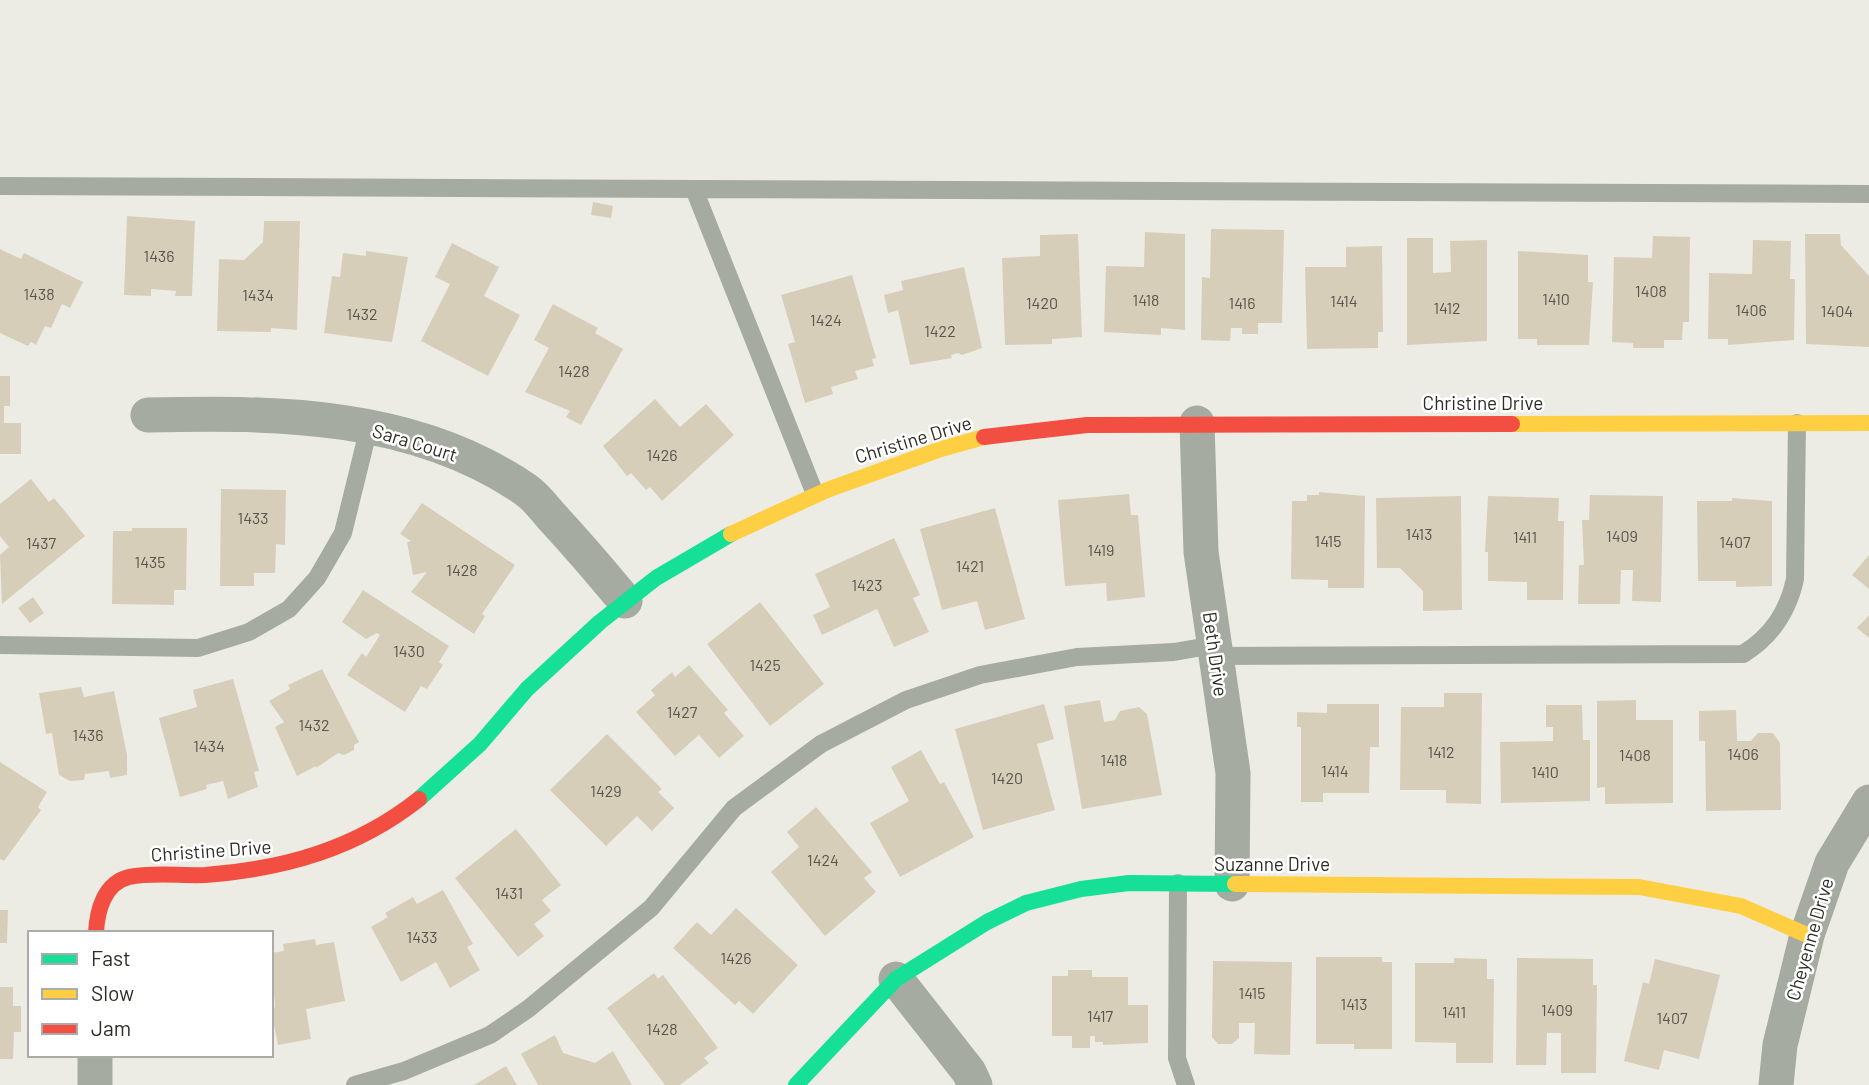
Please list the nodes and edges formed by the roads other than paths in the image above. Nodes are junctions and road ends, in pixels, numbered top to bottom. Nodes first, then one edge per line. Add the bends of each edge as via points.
1 (0, 186) edge
2 (694, 189) junction
3 (1869, 194) edge
4 (148, 415) dead end
5 (1197, 423) junction
6 (1797, 423) junction
7 (1869, 423) edge
8 (369, 427) junction
9 (815, 494) junction
10 (625, 601) junction
11 (0, 645) edge
12 (1215, 650) junction
13 (1869, 802) edge
14 (1178, 883) junction
15 (1233, 884) junction
16 (96, 931) edge
17 (1808, 935) junction
18 (896, 979) junction
19 (96, 1057) edge
20 (95, 1085) edge
21 (355, 1085) edge
22 (796, 1085) edge
23 (975, 1085) edge
24 (1186, 1085) edge
25 (1776, 1085) edge

1 - 2 lane
2 - 3 lane
2 - 9 lane
4 - 8 street, Sara Court via 295,415
5 - 6 street, Christine Drive
5 - 9 street, Christine Drive via 1087,425 968,441
5 - 12 street, Beth Drive via 1201,552
6 - 7 street, Christine Drive
6 - 12 lane via 1795,579 1790,601 1762,643 1743,654
8 - 10 street, Sara Court via 479,463 528,491
8 - 11 lane via 343,533 317,578 289,609 248,632 198,648
9 - 10 street, Christine Drive via 716,541
10 - 16 street, Christine Drive via 525,690 445,779 393,820 313,859 226,874 129,877 105,894 98,907
12 - 15 street, Beth Drive via 1233,773
12 - 21 lane via 1077,657 980,675 906,700 833,737 734,808 651,908 528,1009 490,1035 404,1071
13 - 17 street, Cheyenne Drive via 1832,863
14 - 15 street, Suzanne Drive
14 - 18 street, Suzanne Drive via 1080,889 1026,903
14 - 24 lane via 1177,1058
15 - 17 street, Suzanne Drive via 1639,887 1741,906
17 - 25 street, Cheyenne Drive via 1780,1045
18 - 22 street, Suzanne Drive
18 - 23 street
19 - 20 street

